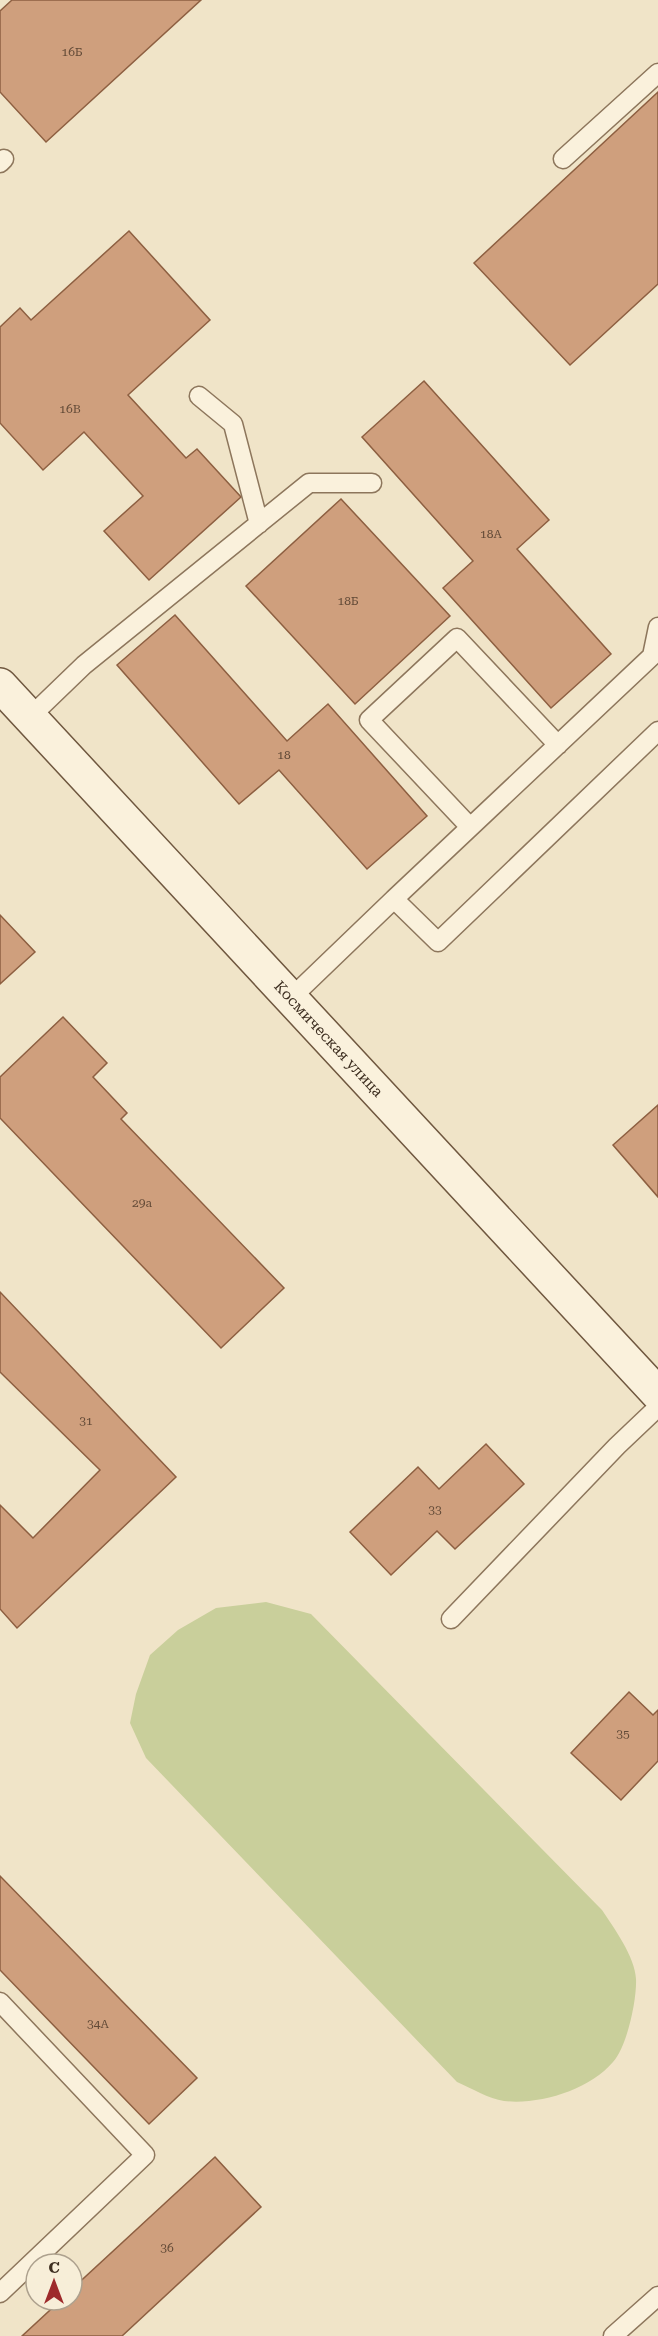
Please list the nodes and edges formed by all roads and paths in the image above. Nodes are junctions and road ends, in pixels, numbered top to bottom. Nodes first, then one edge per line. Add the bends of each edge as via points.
1 (658, 74) edge
2 (563, 159) dead end
3 (199, 396) dead end
4 (372, 483) dead end
5 (259, 524) junction
6 (658, 627) edge
7 (0, 686) edge
8 (29, 718) junction
9 (658, 731) edge
10 (558, 745) junction
11 (470, 827) junction
12 (394, 898) junction
13 (291, 998) junction
14 (658, 1394) edge
15 (658, 1407) edge
16 (451, 1619) dead end
17 (0, 2002) edge
18 (0, 2293) edge
19 (658, 2296) edge
20 (613, 2336) edge

1 - 2 lane
3 - 5 lane via 233,424
4 - 5 lane via 309,483
5 - 8 lane via 84,665
6 - 10 lane via 652,656
7 - 8 main road, Космическая улица
8 - 13 main road, Космическая улица
9 - 12 lane via 438,942
10 - 11 lane
10 - 11 lane via 457,638 369,720
11 - 12 lane
12 - 13 lane
13 - 14 main road, Космическая улица
15 - 16 lane
17 - 18 lane via 145,2155
19 - 20 lane

